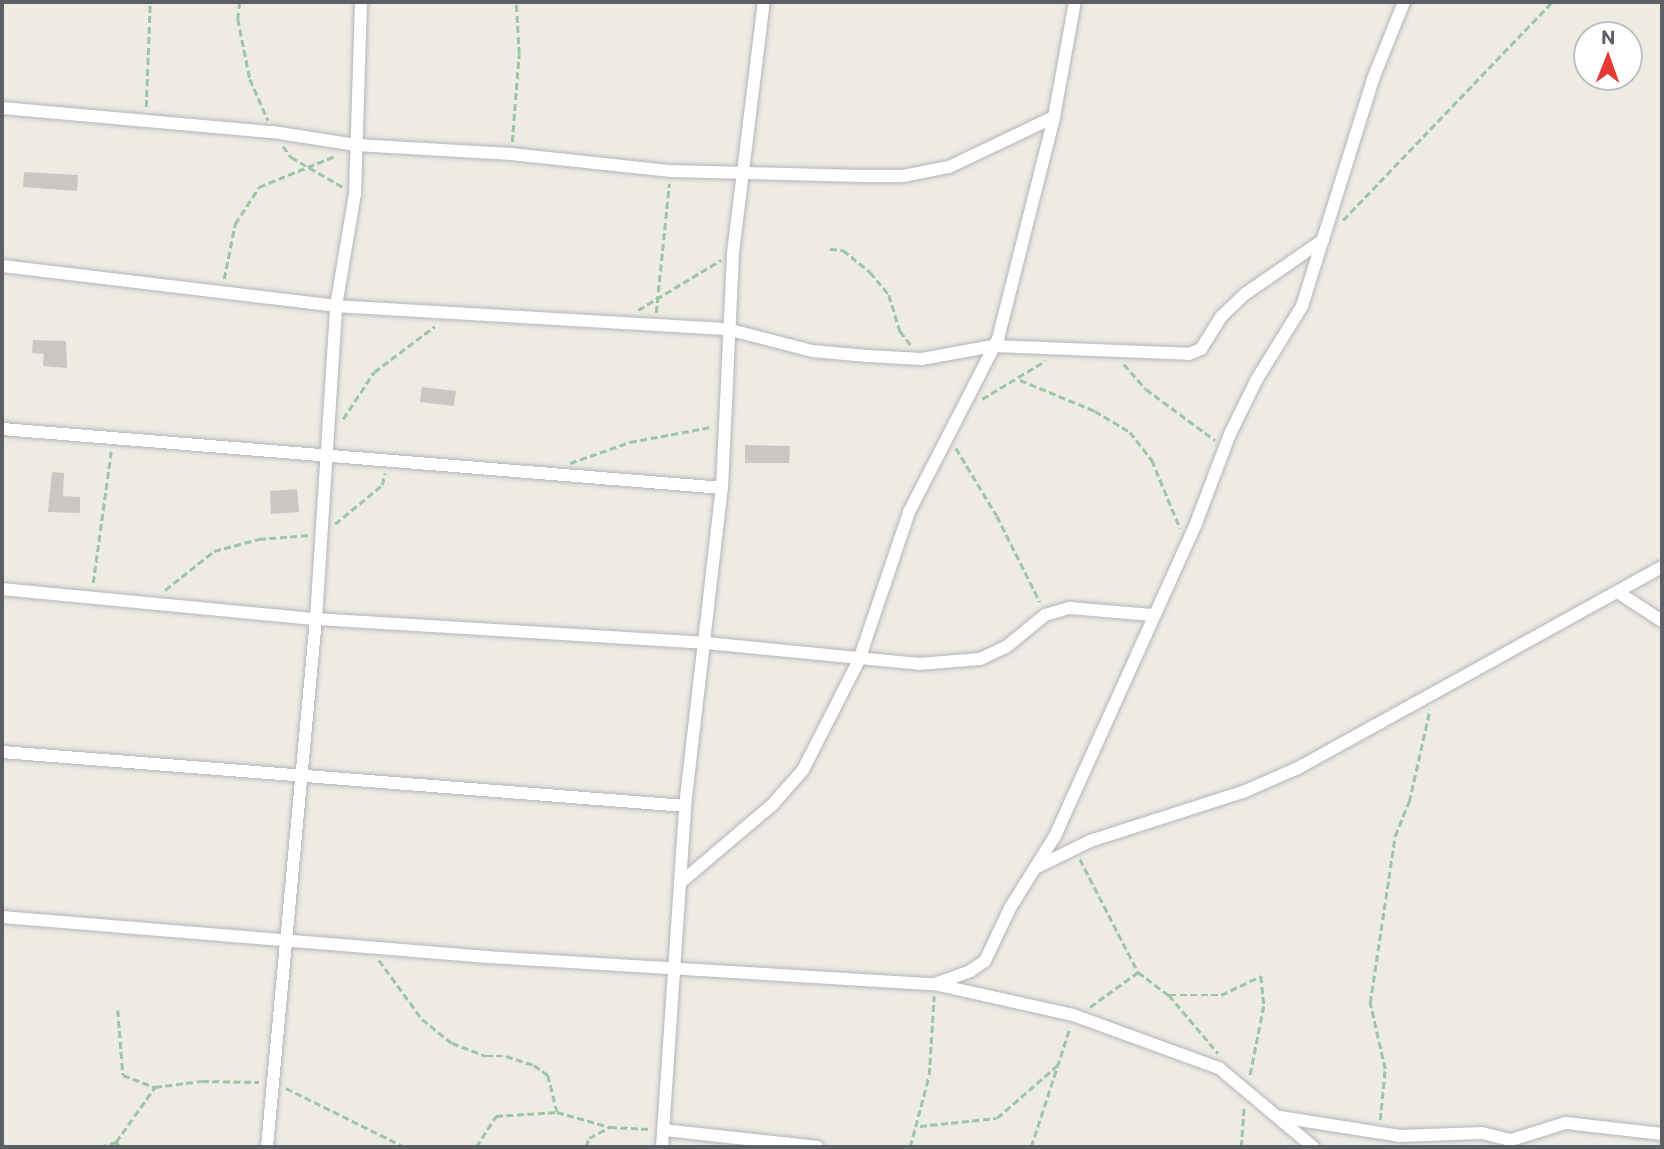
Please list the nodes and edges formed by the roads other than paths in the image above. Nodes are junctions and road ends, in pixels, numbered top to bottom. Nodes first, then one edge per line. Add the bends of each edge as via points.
1 (361, 2) edge
2 (764, 2) edge
3 (1075, 2) edge
4 (1404, 2) edge
5 (2, 108) edge
6 (1054, 117) junction
7 (356, 145) junction
8 (743, 170) junction
9 (1323, 240) junction
10 (2, 266) edge
11 (336, 306) junction
12 (727, 329) junction
13 (993, 346) junction
14 (2, 429) edge
15 (327, 455) junction
16 (722, 488) junction
17 (1662, 567) edge
18 (2, 589) edge
19 (1619, 593) junction
20 (1152, 615) junction
21 (316, 619) junction
22 (1662, 621) edge
23 (706, 643) junction
24 (859, 660) junction
25 (2, 752) edge
26 (300, 777) junction
27 (685, 806) junction
28 (1034, 868) junction
29 (680, 883) junction
30 (2, 917) edge
31 (284, 939) junction
32 (674, 968) junction
33 (934, 984) junction
34 (1280, 1117) junction
35 (664, 1130) junction
36 (1662, 1134) edge
37 (267, 1147) edge
38 (662, 1147) edge
39 (817, 1147) edge
40 (1313, 1147) edge

1 - 7 street
2 - 8 street
3 - 6 street
4 - 9 street via 1373,79
5 - 7 street via 273,132
6 - 8 street via 988,152 904,176
6 - 13 street via 1012,291
7 - 8 street via 671,170
7 - 11 street via 355,194
8 - 12 street
9 - 13 street via 1245,293 1222,316 1201,349 1173,354
9 - 20 street via 1302,306 1257,379
10 - 11 street
11 - 12 street
11 - 15 street
12 - 13 street via 811,351 922,359
12 - 16 street
13 - 24 street via 893,551
14 - 15 street
15 - 16 street
15 - 21 street via 318,534
16 - 23 street
17 - 19 street
18 - 21 street
19 - 22 street
19 - 28 street via 1499,654 1357,738 1243,792 1142,821
20 - 24 street via 1070,608 1045,615 1006,647 980,659 919,664
20 - 28 street via 1055,836
21 - 23 street
21 - 26 street
23 - 24 street
23 - 27 street
24 - 29 street via 803,770 773,804
25 - 26 street
26 - 27 street
26 - 31 street
27 - 29 street
28 - 33 street via 985,961
29 - 32 street
30 - 31 street
31 - 32 street
31 - 37 street
32 - 33 street
32 - 35 street
33 - 34 street via 1073,1015 1197,1058 1245,1086
34 - 36 street via 1378,1134 1482,1133 1511,1140 1566,1123
34 - 40 street
35 - 38 street
35 - 39 street

